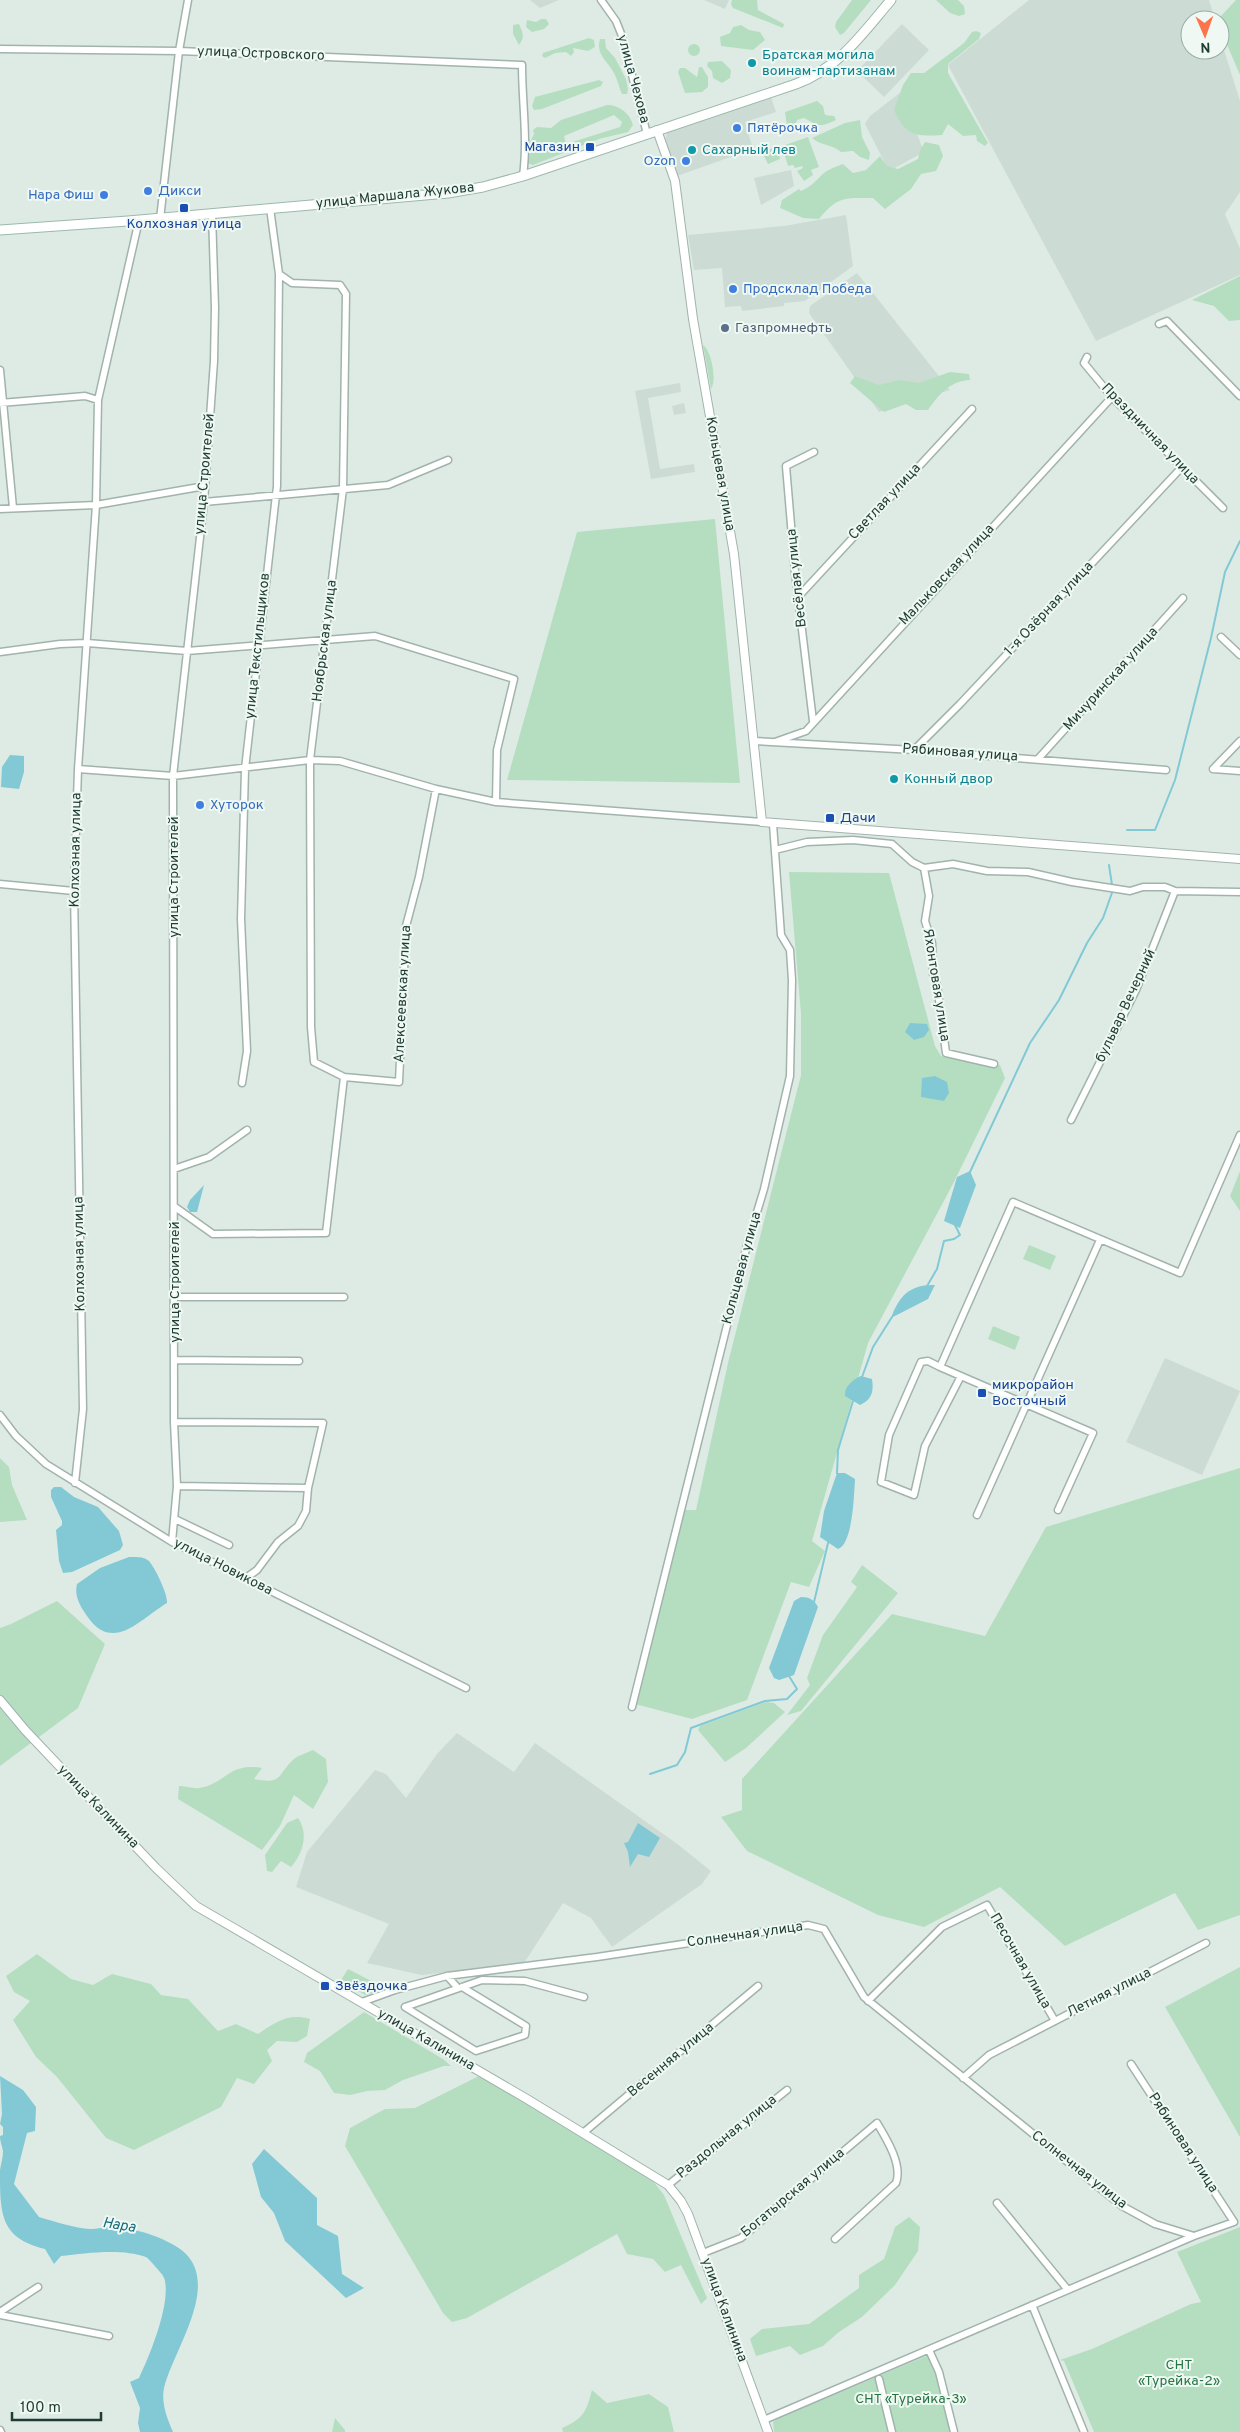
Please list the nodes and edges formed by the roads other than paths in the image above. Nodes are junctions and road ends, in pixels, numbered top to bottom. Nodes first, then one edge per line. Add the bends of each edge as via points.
1 (188, 0) edge
2 (601, 0) edge
3 (892, 0) edge
4 (0, 49) edge
5 (180, 51) junction
6 (657, 130) junction
7 (647, 134) junction
8 (523, 176) junction
9 (270, 208) junction
10 (212, 214) junction
11 (160, 218) junction
12 (139, 220) junction
13 (0, 230) edge
14 (279, 274) junction
15 (1160, 324) dead end
16 (1086, 357) dead end
17 (0, 370) edge
18 (1240, 396) edge
19 (1112, 397) junction
20 (98, 400) junction
21 (2, 403) edge
22 (972, 409) dead end
23 (814, 452) dead end
24 (448, 460) dead end
25 (1182, 467) junction
26 (205, 486) junction
27 (343, 489) junction
28 (276, 495) junction
29 (204, 502) junction
30 (96, 505) junction
31 (14, 508) junction
32 (1224, 508) dead end
33 (0, 509) edge
34 (799, 596) junction
35 (1183, 598) dead end
36 (1221, 637) dead end
37 (325, 642) junction
38 (87, 643) junction
39 (257, 647) junction
40 (0, 652) edge
41 (187, 652) junction
42 (1240, 655) edge
43 (813, 721) junction
44 (754, 741) junction
45 (1240, 741) edge
46 (775, 742) junction
47 (914, 750) junction
48 (1038, 759) junction
49 (310, 760) junction
50 (78, 769) junction
51 (245, 769) junction
52 (1166, 770) dead end
53 (1240, 772) edge
54 (173, 776) junction
55 (436, 789) junction
56 (496, 802) junction
57 (762, 822) junction
58 (772, 824) junction
59 (775, 850) junction
60 (1240, 859) edge
61 (924, 868) junction
62 (0, 884) edge
63 (74, 890) junction
64 (1175, 891) junction
65 (1240, 892) edge
66 (994, 1064) dead end
67 (344, 1077) junction
68 (242, 1083) dead end
69 (1071, 1120) dead end
70 (247, 1130) dead end
71 (1240, 1134) edge
72 (174, 1169) junction
73 (175, 1208) junction
74 (1100, 1240) junction
75 (175, 1297) junction
76 (344, 1297) dead end
77 (175, 1360) junction
78 (299, 1361) dead end
79 (940, 1367) junction
80 (961, 1376) junction
81 (1026, 1403) junction
82 (0, 1415) edge
83 (174, 1422) junction
84 (75, 1483) junction
85 (177, 1486) junction
86 (308, 1488) junction
87 (1058, 1510) dead end
88 (977, 1515) dead end
89 (175, 1519) junction
90 (172, 1542) junction
91 (229, 1545) dead end
92 (246, 1578) junction
93 (466, 1688) dead end
94 (0, 1700) edge
95 (632, 1707) dead end
96 (1206, 1942) dead end
97 (447, 1976) junction
98 (758, 1986) dead end
99 (460, 1987) junction
100 (584, 1997) dead end
101 (868, 2001) junction
102 (362, 2002) junction
103 (1055, 2021) junction
104 (1131, 2064) dead end
105 (963, 2078) junction
106 (787, 2090) dead end
107 (583, 2133) junction
108 (668, 2185) junction
109 (997, 2203) dead end
110 (1194, 2236) junction
111 (835, 2239) dead end
112 (703, 2253) junction
113 (38, 2287) dead end
114 (1068, 2290) junction
115 (1032, 2305) junction
116 (0, 2313) edge
117 (110, 2336) dead end
118 (929, 2350) junction
119 (879, 2379) dead end
120 (764, 2420) junction
121 (768, 2432) edge
122 (892, 2432) edge
123 (954, 2432) edge
124 (1084, 2432) edge

1 - 5 street
2 - 7 street, улица Чехова via 622,36
3 - 6 main road, улица Маршала Жукова via 838,61 819,74
4 - 5 street, улица Островского
5 - 8 street, улица Островского via 522,65 527,146
5 - 11 street
6 - 7 main road, улица Маршала Жукова
6 - 44 street, Кольцевая улица via 675,181 693,319 734,554
7 - 8 main road, улица Маршала Жукова
8 - 9 main road, улица Маршала Жукова via 448,193
9 - 10 main road, улица Маршала Жукова
9 - 14 street, улица Текстильщиков
10 - 11 main road, улица Маршала Жукова
10 - 26 street, улица Строителей via 214,352
11 - 12 main road, улица Маршала Жукова
12 - 13 main road, улица Маршала Жукова
12 - 20 street, Колхозная улица
14 - 27 street, Ноябрьская улица via 292,283 340,285 346,294
14 - 28 street, улица Текстильщиков
15 - 18 street via 1167,321
16 - 19 street, Праздничная улица via 1084,363
17 - 21 street
19 - 25 street, Праздничная улица
19 - 43 street, Мальковская улица
20 - 21 street via 85,396
20 - 30 street, Колхозная улица
21 - 31 street
22 - 34 street, Светлая улица
23 - 34 street, Весёлая улица via 786,466
24 - 27 street via 388,485
25 - 32 street, Праздничная улица
25 - 47 street, 1-я Озёрная улица
26 - 29 street, улица Строителей
26 - 30 street
27 - 28 street
27 - 37 street, Ноябрьская улица
28 - 29 street
28 - 39 street, улица Текстильщиков
29 - 41 street, улица Строителей
30 - 31 street
30 - 38 street, Колхозная улица
31 - 33 street
34 - 43 street, Весёлая улица
35 - 48 street, Мичуринская улица
36 - 42 street
37 - 39 street
37 - 49 street, Ноябрьская улица
37 - 56 street via 375,636 514,679 497,750
38 - 40 street
38 - 41 street
38 - 50 street, Колхозная улица
39 - 41 street
39 - 51 street, улица Текстильщиков
41 - 54 street, улица Строителей
43 - 46 street, Мальковская улица via 806,730
44 - 46 street, Рябиновая улица
44 - 57 street, Кольцевая улица
45 - 53 street via 1213,769
46 - 47 street, Рябиновая улица
47 - 48 street, Рябиновая улица
48 - 52 street, Рябиновая улица
49 - 51 street
49 - 55 street via 340,761
49 - 67 street, Ноябрьская улица via 311,1027 314,1062
50 - 54 street
50 - 63 street, Колхозная улица
51 - 54 street
51 - 68 street, улица Текстильщиков via 241,919 247,1051
54 - 72 street, улица Строителей
55 - 56 street
55 - 67 street, Алексеевская улица via 406,926 398,1082
56 - 57 street
57 - 58 street
58 - 59 street, Кольцевая улица
58 - 60 street
59 - 61 street via 807,842 853,840 892,844
59 - 95 street, Кольцевая улица via 782,935 790,950 792,980 790,1076
61 - 64 street via 953,864 987,871 1028,872 1115,890 1165,887
61 - 66 street, Яхонтовая улица via 929,896 926,920 932,943 932,974 946,1053
62 - 63 street
63 - 84 street, Колхозная улица via 83,1409
64 - 65 street
64 - 69 street, бульвар Вечерний via 1136,990
67 - 73 street via 326,1233 213,1234
70 - 72 street via 209,1157
71 - 74 street via 1180,1273
72 - 73 street, улица Строителей
73 - 75 street, улица Строителей
74 - 79 street via 1013,1202
74 - 81 street
75 - 76 street
75 - 77 street, улица Строителей
77 - 78 street
77 - 83 street, улица Строителей
79 - 80 street
79 - 80 street via 928,1361 921,1362 889,1435 881,1482 914,1495 925,1446
80 - 81 street
81 - 87 street via 1093,1433
81 - 88 street
82 - 84 street, улица Новикова via 16,1436 46,1464
83 - 85 street, улица Строителей
83 - 86 street via 323,1423
84 - 90 street, улица Новикова
85 - 86 street
85 - 89 street, улица Строителей
86 - 92 street via 306,1510 298,1526 278,1542 257,1570
89 - 90 street, улица Строителей
89 - 91 street
90 - 92 street, улица Новикова
92 - 93 street, улица Новикова
94 - 102 street, улица Калинина via 189,1901
96 - 103 street, Летняя улица
97 - 99 street
97 - 101 street, Солнечная улица via 597,1958 808,1925 824,1929
97 - 102 street, Солнечная улица
98 - 107 street, Весенняя улица
99 - 99 street via 526,2026 525,2034 476,2051 405,2008
99 - 100 street via 482,1980 525,1981
101 - 103 street, Песочная улица via 942,1927 987,1905
101 - 105 street, Солнечная улица
102 - 107 street, улица Калинина
103 - 105 street, Летняя улица via 989,2055
104 - 110 street, Рябиновая улица via 1234,2222
105 - 110 street, Солнечная улица via 1122,2206 1155,2224
106 - 108 street, Раздольная улица
107 - 108 street, улица Калинина
108 - 112 street, улица Калинина via 686,2211
109 - 114 street
110 - 114 street
111 - 112 street, Богатырская улица via 896,2183 899,2174 877,2122 740,2238
112 - 120 street, улица Калинина
113 - 116 street
114 - 115 street
115 - 118 street
115 - 124 street
116 - 117 street
118 - 120 street
118 - 123 street via 939,2372
119 - 122 street
120 - 121 street, улица Калинина

